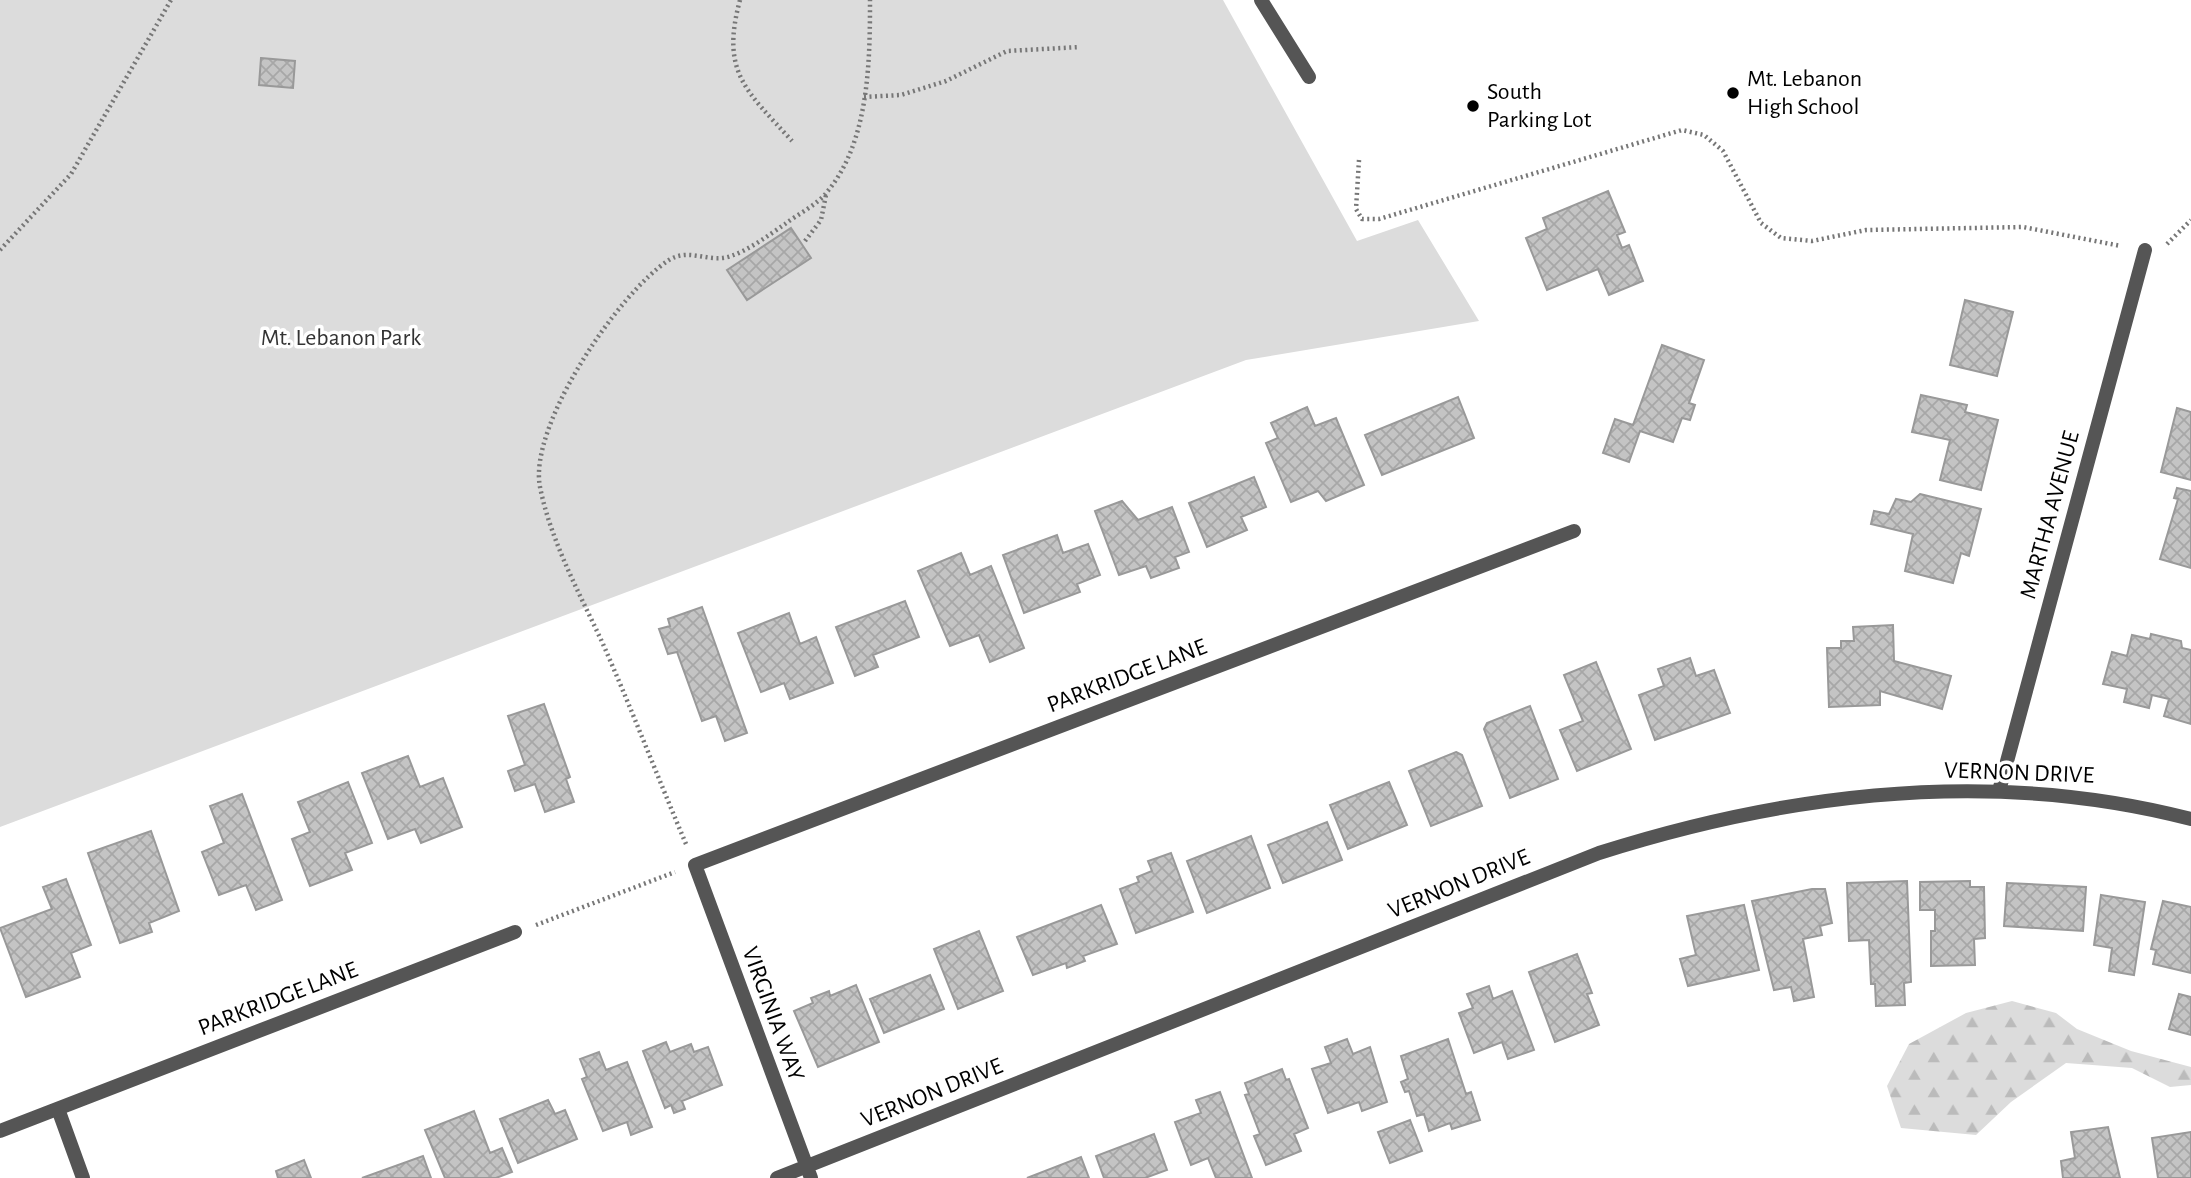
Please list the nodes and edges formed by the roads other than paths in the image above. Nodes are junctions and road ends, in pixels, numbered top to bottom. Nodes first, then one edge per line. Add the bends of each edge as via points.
1 (1261, 0) edge
2 (1309, 76) dead end
3 (2145, 250) road end
4 (1574, 531) dead end
5 (1999, 791) junction
6 (2191, 819) edge
7 (695, 865) joint
8 (515, 932) road end
9 (58, 1109) junction
10 (0, 1131) edge
11 (808, 1172) edge
12 (83, 1178) edge
13 (777, 1178) edge

1 - 2 street
3 - 5 street, MARTHA AVENUE
4 - 7 street, PARKRIDGE LANE
5 - 6 street, VERNON DRIVE via 2111,800
5 - 11 street, VERNON DRIVE via 1856,796 1778,808 1659,834 1599,853
7 - 11 street, VIRGINIA WAY
8 - 9 street, PARKRIDGE LANE
9 - 10 street, PARKRIDGE LANE
9 - 12 street
11 - 13 street, VERNON DRIVE

